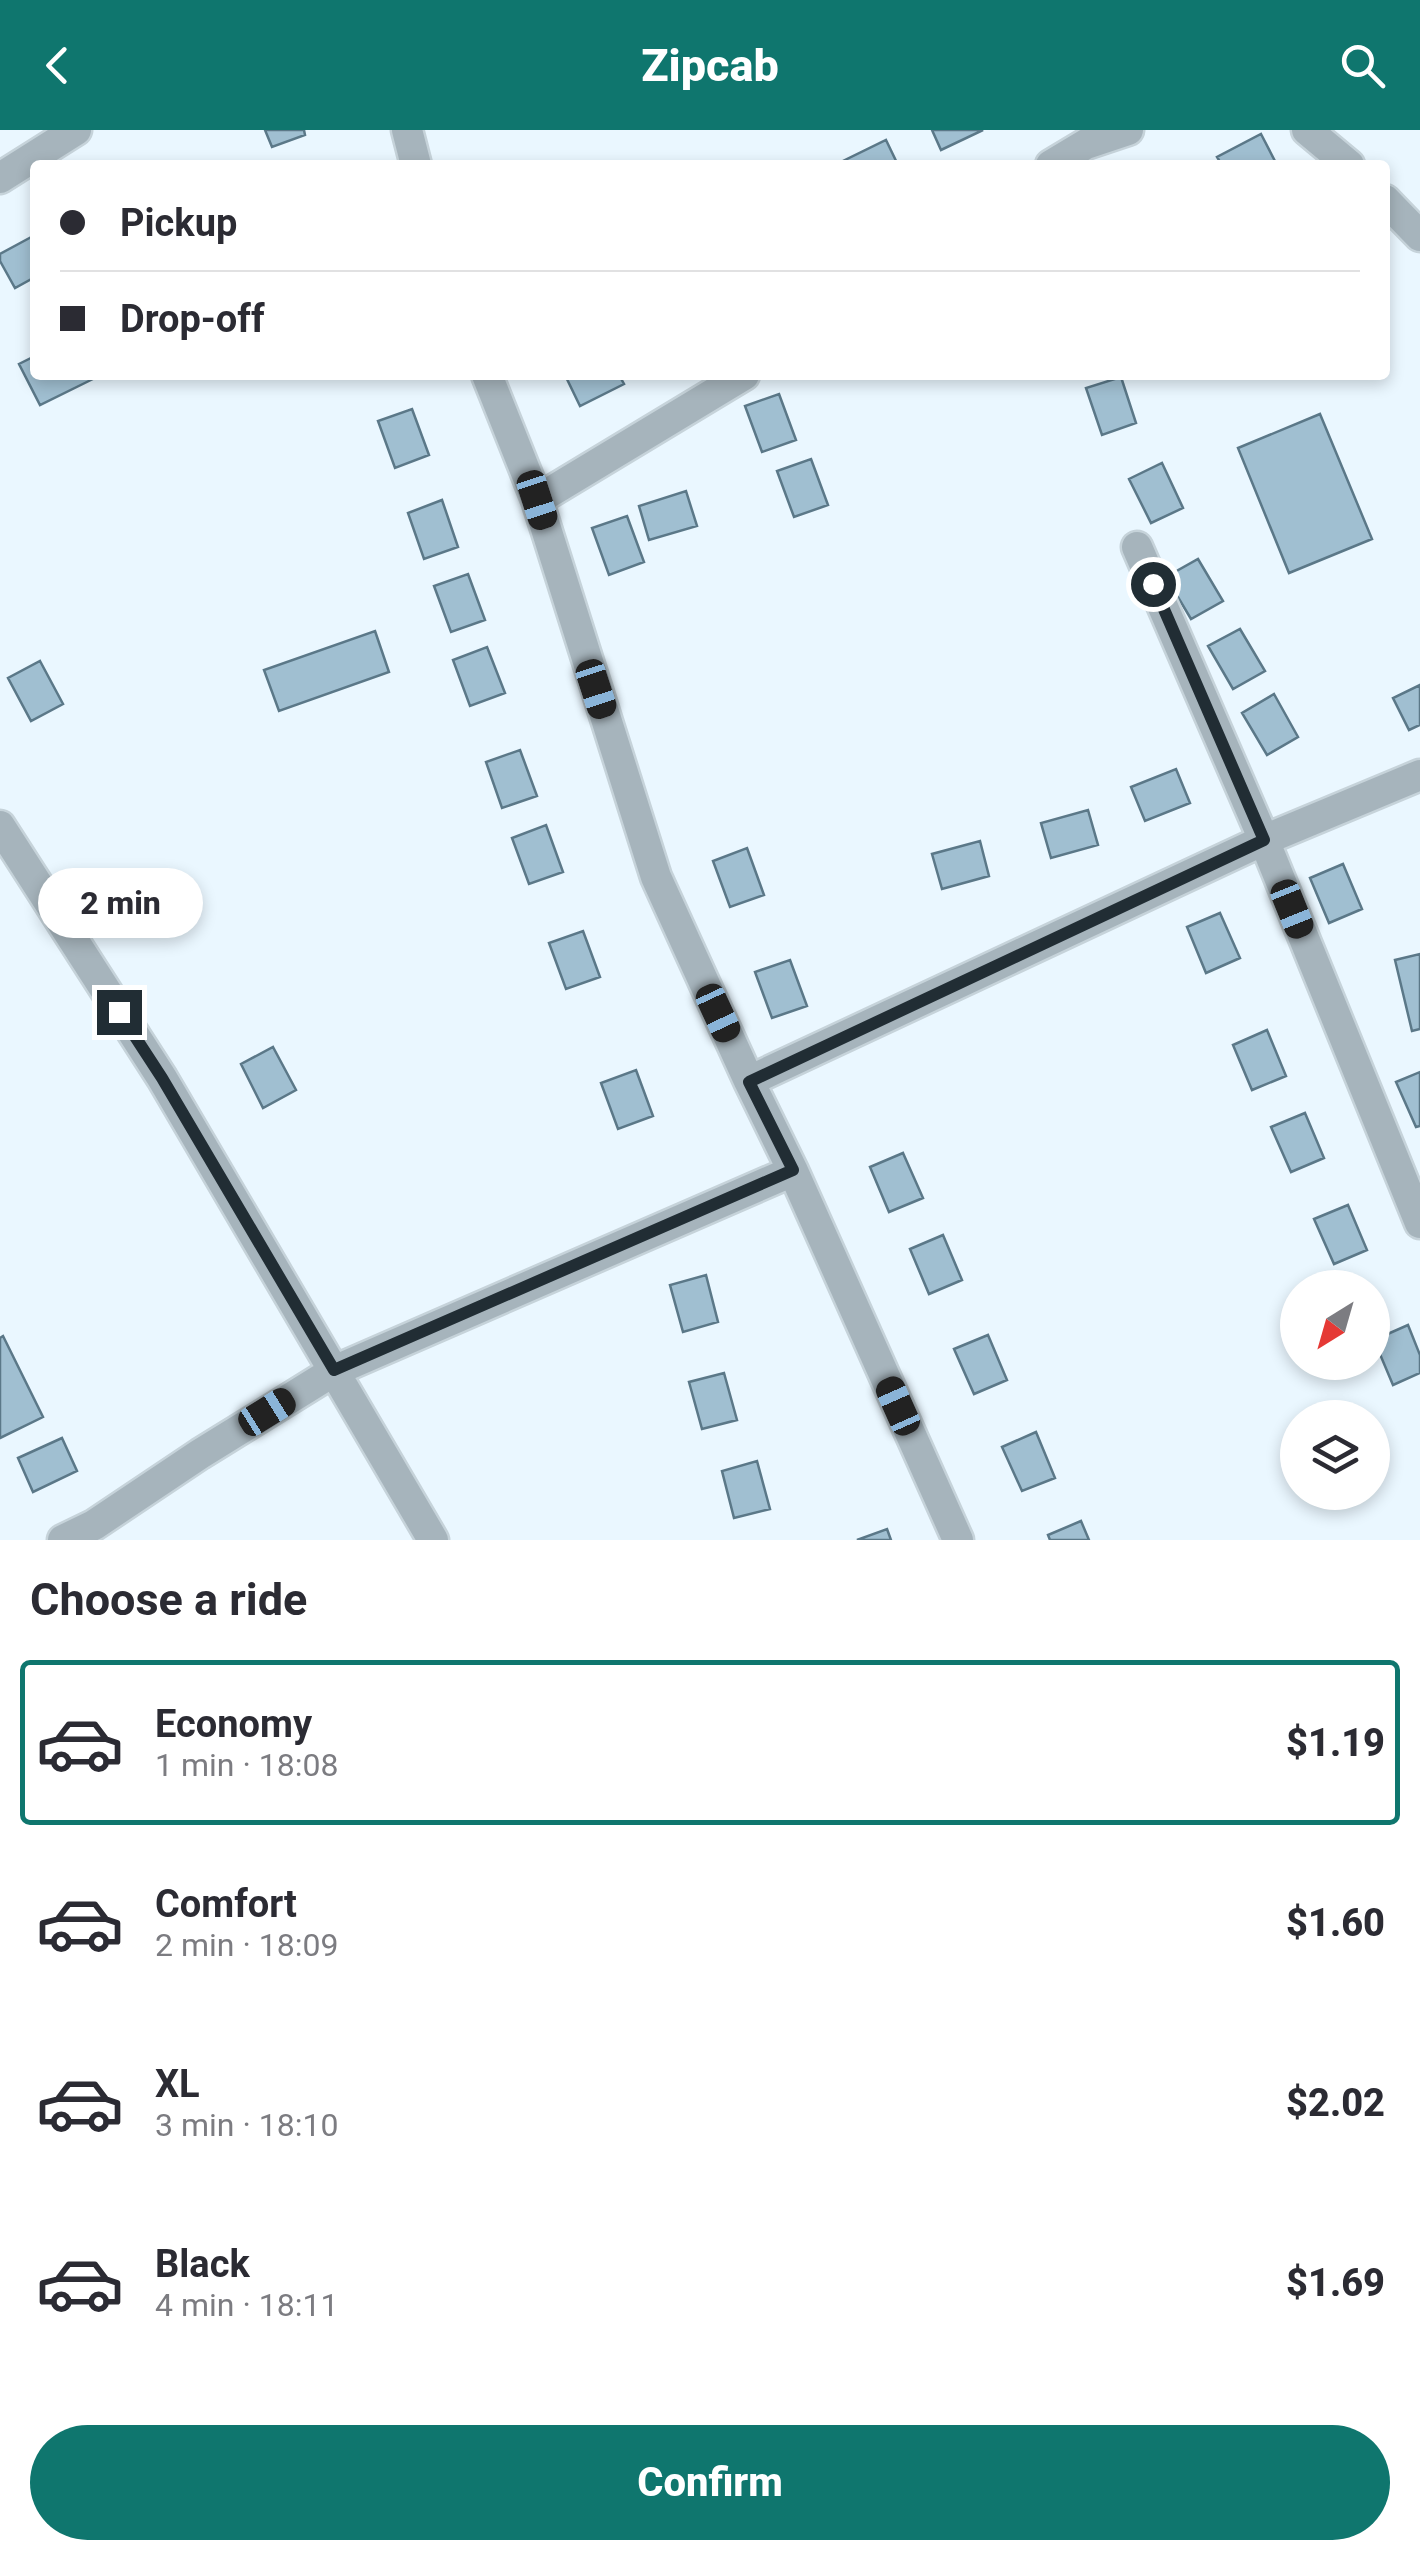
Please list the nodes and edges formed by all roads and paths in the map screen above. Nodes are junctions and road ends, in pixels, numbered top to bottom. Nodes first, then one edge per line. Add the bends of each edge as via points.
1 (76, 130) edge
2 (408, 130) edge
3 (1128, 130) edge
4 (1307, 130) edge
5 (415, 160) edge
6 (1060, 160) edge
7 (1343, 160) edge
8 (0, 178) edge
9 (1390, 205) edge
10 (1420, 236) edge
11 (489, 380) edge
12 (736, 380) edge
13 (537, 500) junction
14 (1137, 547) dead end
15 (1420, 775) edge
16 (0, 826) edge
17 (1264, 840) junction
18 (749, 1082) junction
19 (793, 1170) junction
20 (1420, 1223) edge
21 (334, 1370) junction
22 (63, 1540) edge
23 (433, 1540) edge
24 (958, 1540) edge

1 - 8 street
2 - 5 street
3 - 6 street
4 - 7 street
9 - 10 street
11 - 13 street
12 - 13 street
13 - 18 street via 656,877
14 - 17 street
15 - 17 street
16 - 21 street via 162,1078
17 - 18 street
17 - 20 street
18 - 19 street
19 - 21 street
19 - 24 street
21 - 22 street
21 - 23 street

